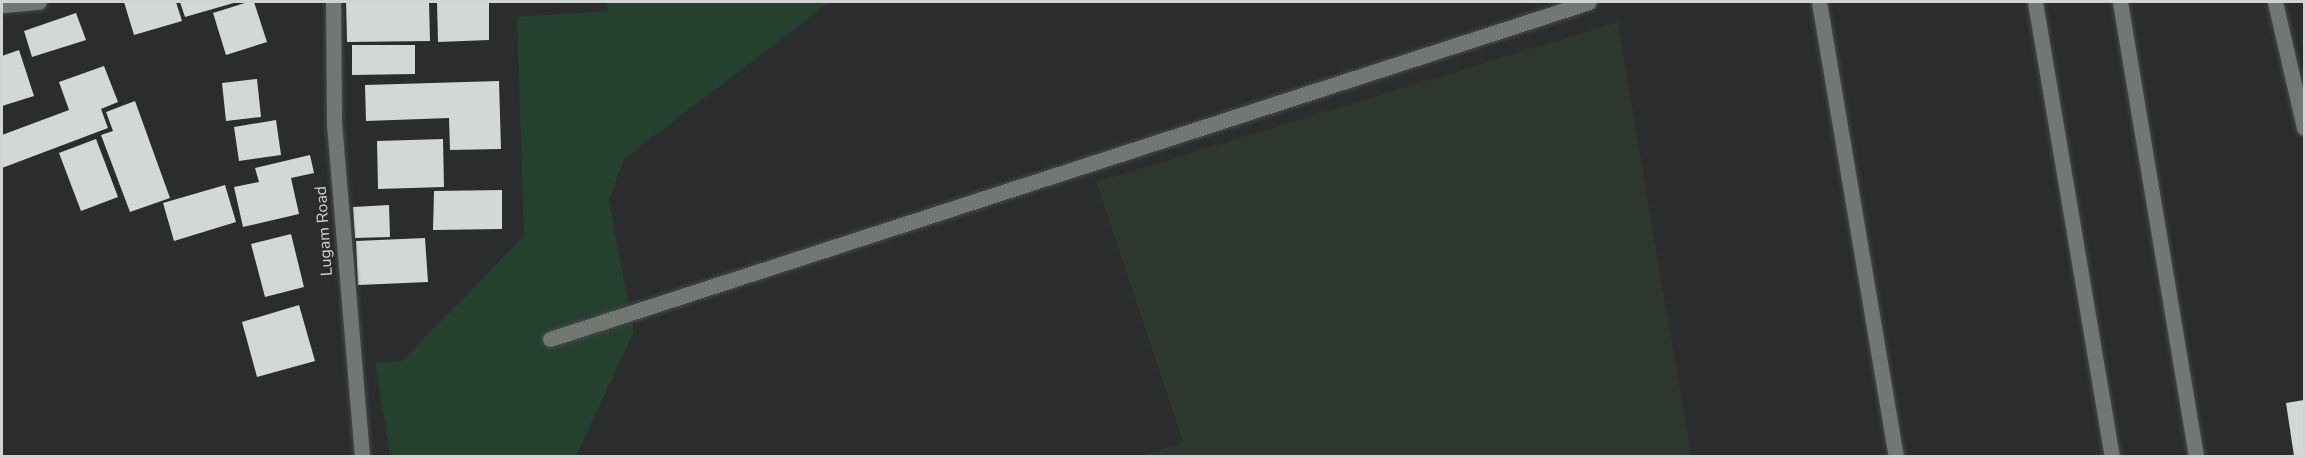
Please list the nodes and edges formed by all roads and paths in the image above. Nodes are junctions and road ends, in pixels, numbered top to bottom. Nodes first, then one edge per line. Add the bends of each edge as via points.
1 (39, 2) edge
2 (333, 2) edge
3 (1589, 2) edge
4 (1819, 2) edge
5 (2035, 2) edge
6 (2120, 2) edge
7 (2276, 2) edge
8 (2, 5) edge
9 (2304, 128) edge
10 (550, 339) dead end
11 (362, 456) edge
12 (1896, 456) edge
13 (2112, 456) edge
14 (2196, 456) edge

1 - 8 street
2 - 11 street, Lugam Road via 334,123 353,396
3 - 10 street
4 - 12 street
5 - 13 street
6 - 14 street
7 - 9 street

